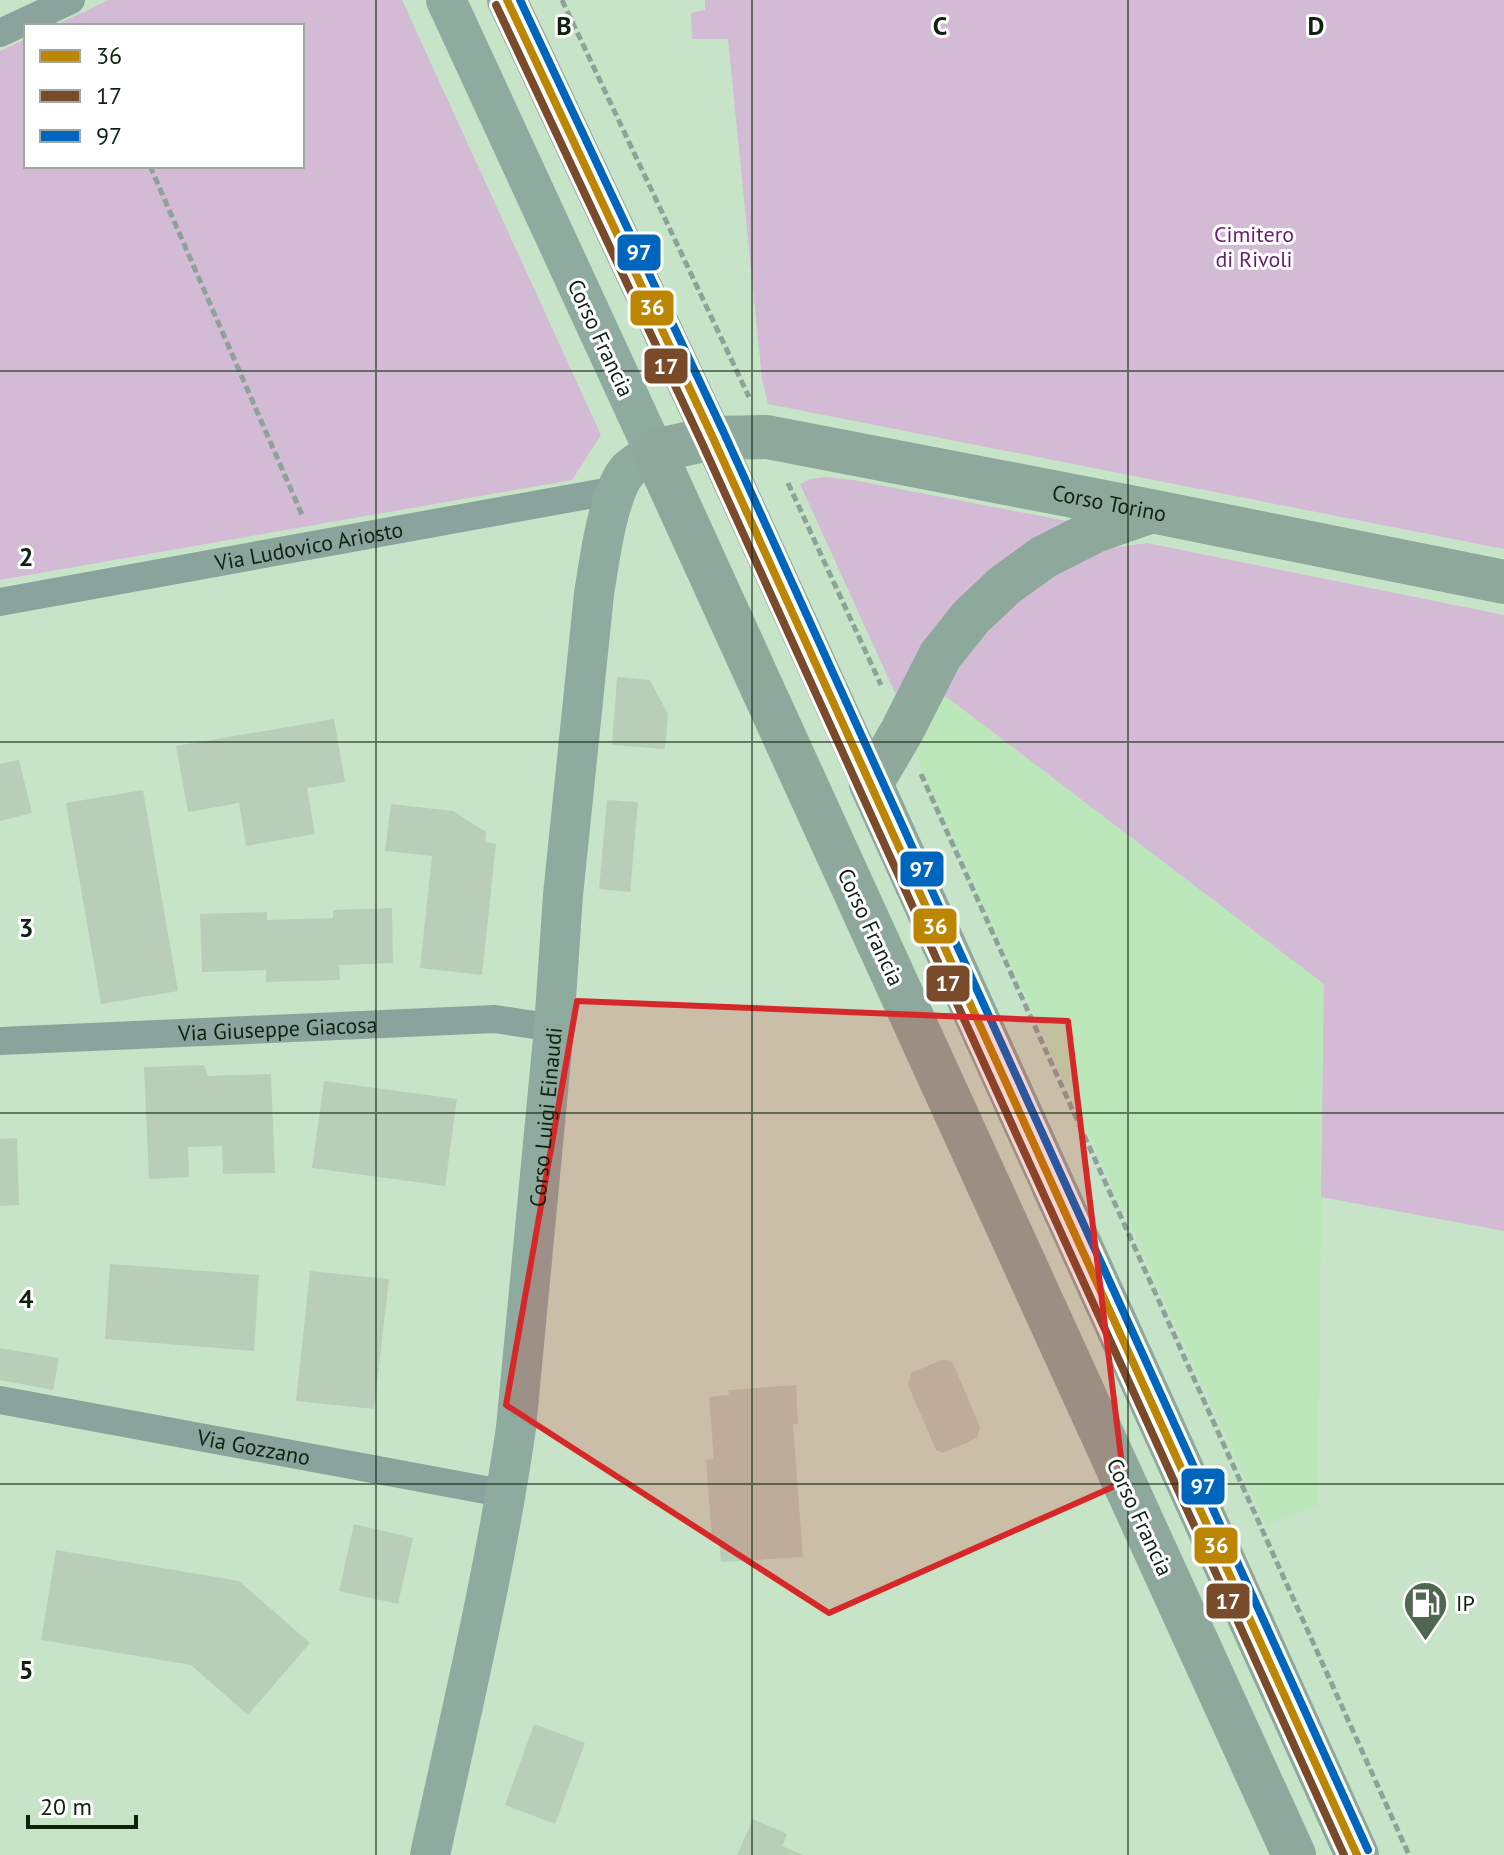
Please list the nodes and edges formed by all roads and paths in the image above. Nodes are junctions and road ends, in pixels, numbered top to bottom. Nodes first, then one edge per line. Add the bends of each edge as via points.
1 (71, 0) edge
2 (446, 0) edge
3 (507, 0) edge
4 (562, 0) edge
5 (0, 33) edge
6 (151, 168) edge
7 (767, 437) junction
8 (713, 438) junction
9 (654, 451) junction
10 (616, 490) junction
11 (1151, 511) junction
12 (315, 544) junction
13 (1504, 582) edge
14 (0, 602) edge
15 (902, 731) junction
16 (871, 784) junction
17 (554, 1028) junction
18 (0, 1041) edge
19 (0, 1400) edge
20 (507, 1494) junction
21 (430, 1855) edge
22 (1294, 1855) edge
23 (1357, 1855) edge
24 (1409, 1855) edge

1 - 5 street
2 - 9 main road, Corso Francia
3 - 8 main road
4 - 7 path
6 - 12 path
7 - 8 main road, Corso Torino
7 - 11 main road, Corso Torino
7 - 15 path
8 - 9 main road, Corso Luigi Einaudi
8 - 16 main road
9 - 10 main road, Corso Luigi Einaudi via 628,471
9 - 22 main road, Corso Francia
10 - 12 street, Via Ludovico Ariosto
10 - 17 main road, Corso Luigi Einaudi via 594,594
11 - 13 main road, Corso Torino
11 - 15 main road via 1095,531 1005,585 940,656
12 - 14 street, Via Ludovico Ariosto
15 - 16 main road
15 - 24 path
16 - 23 main road
17 - 18 street, Via Giuseppe Giacosa via 495,1019
17 - 20 main road, Corso Luigi Einaudi
19 - 20 street, Via Gozzano
20 - 21 main road, Corso Luigi Einaudi

